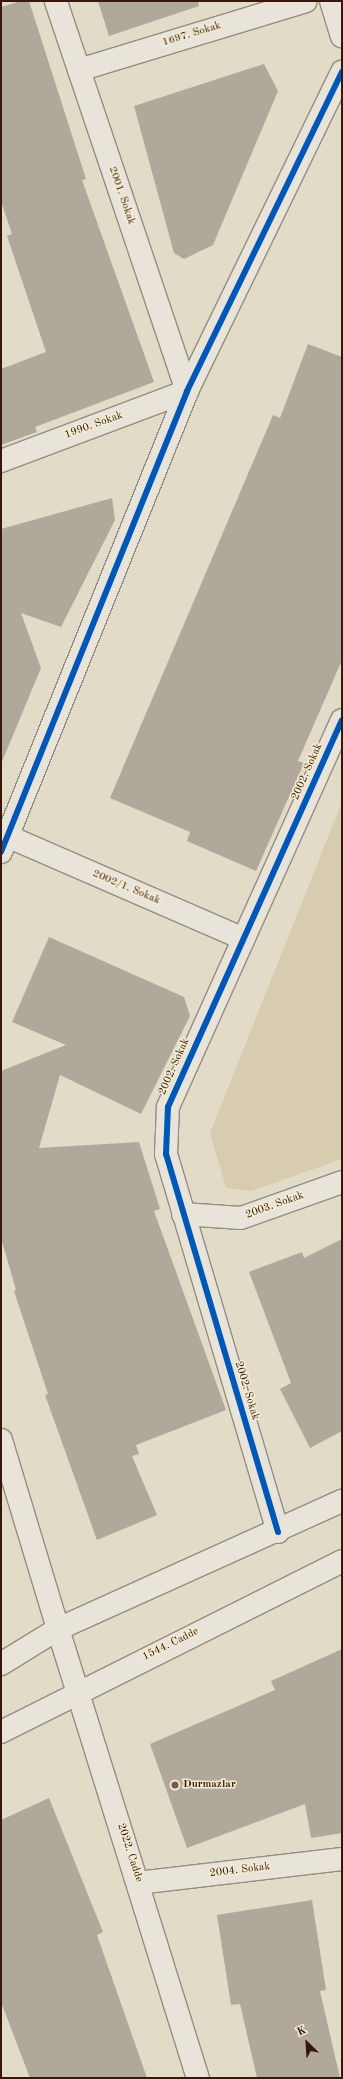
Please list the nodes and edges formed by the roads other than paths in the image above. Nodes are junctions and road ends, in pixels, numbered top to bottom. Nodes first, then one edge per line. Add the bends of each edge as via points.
1 (56, 1) edge
2 (306, 1) edge
3 (331, 1) edge
4 (342, 36) edge
5 (79, 70) junction
6 (342, 72) edge
7 (187, 391) junction
8 (1, 461) edge
9 (342, 720) edge
10 (4, 844) edge
11 (244, 939) junction
12 (342, 1182) edge
13 (183, 1214) junction
14 (1, 1440) edge
15 (342, 1501) edge
16 (278, 1532) junction
17 (342, 1560) edge
18 (58, 1629) junction
19 (1, 1664) edge
20 (77, 1691) junction
21 (1, 1732) edge
22 (342, 1859) edge
23 (138, 1883) junction
24 (198, 2078) edge

1 - 5 street, 2001. Sokak
2 - 5 street, 1697. Sokak
3 - 4 street
5 - 7 street, 2001. Sokak
6 - 7 street
7 - 8 street, 1990. Sokak
7 - 10 street
9 - 11 street, 2002. Sokak
10 - 11 street, 2002/1. Sokak
11 - 13 street, 2002. Sokak via 168,1107 166,1154
12 - 13 street, 2003. Sokak via 240,1218
13 - 16 street, 2002. Sokak
14 - 18 street, 2022. Cadde
15 - 16 street
16 - 18 street
17 - 20 street, 1544. Cadde
18 - 19 street
18 - 20 street, 2022. Cadde
20 - 21 street, 1544. Cadde
20 - 23 street, 2022. Cadde
22 - 23 street, 2004. Sokak
23 - 24 street, 2022. Cadde

